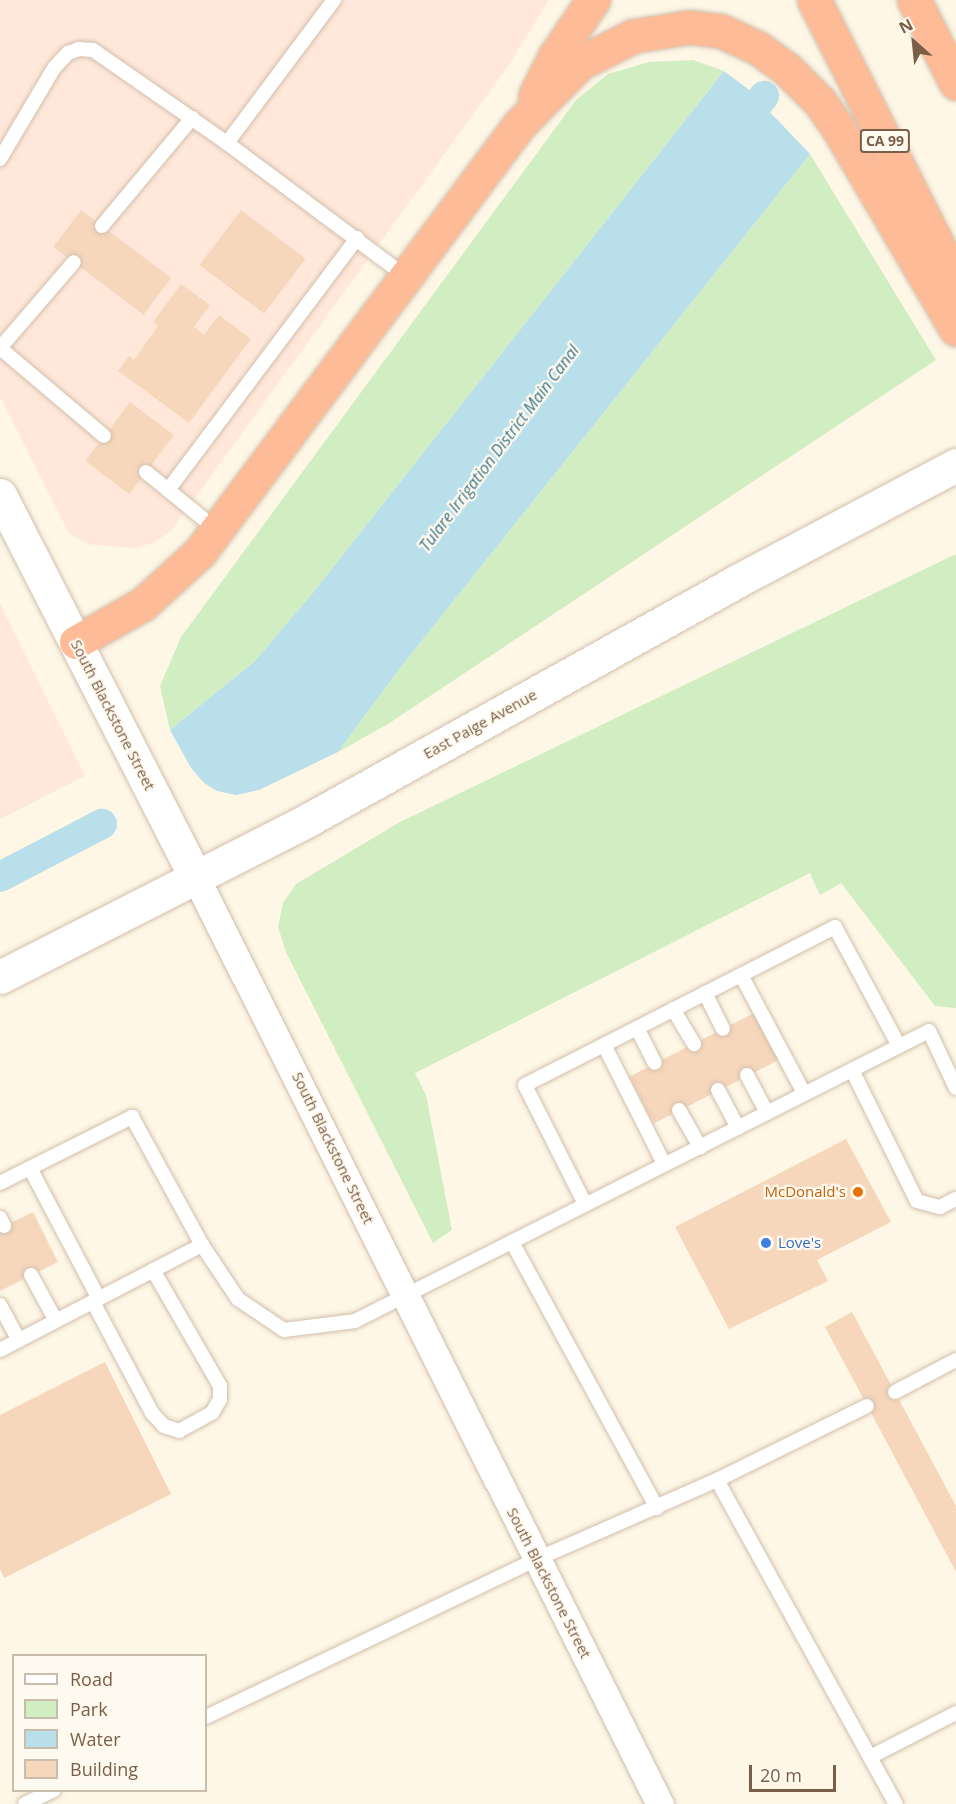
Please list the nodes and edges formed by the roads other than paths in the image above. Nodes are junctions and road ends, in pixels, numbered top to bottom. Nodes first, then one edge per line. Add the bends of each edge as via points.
1 (334, 0) edge
2 (593, 0) edge
3 (814, 0) edge
4 (914, 0) edge
5 (953, 74) edge
6 (192, 118) junction
7 (519, 125) junction
8 (227, 143) junction
9 (0, 159) edge
10 (102, 226) dead end
11 (357, 238) junction
12 (74, 262) dead end
13 (407, 276) junction
14 (956, 281) edge
15 (956, 329) edge
16 (0, 348) edge
17 (104, 436) dead end
18 (146, 472) dead end
19 (943, 472) edge
20 (168, 490) junction
21 (0, 495) edge
22 (217, 530) junction
23 (76, 642) junction
24 (196, 878) junction
25 (741, 975) junction
26 (0, 978) edge
27 (705, 993) junction
28 (673, 1009) junction
29 (637, 1028) junction
30 (723, 1029) dead end
31 (694, 1044) dead end
32 (604, 1045) junction
33 (899, 1046) junction
34 (655, 1064) dead end
35 (852, 1070) junction
36 (747, 1075) dead end
37 (956, 1088) edge
38 (718, 1090) dead end
39 (804, 1093) junction
40 (679, 1110) dead end
41 (767, 1113) junction
42 (738, 1128) junction
43 (700, 1147) junction
44 (664, 1164) junction
45 (30, 1168) junction
46 (0, 1183) edge
47 (956, 1199) edge
48 (585, 1204) junction
49 (512, 1242) junction
50 (202, 1245) junction
51 (153, 1270) junction
52 (31, 1275) dead end
53 (405, 1295) junction
54 (96, 1300) junction
55 (0, 1305) edge
56 (56, 1320) junction
57 (19, 1340) junction
58 (0, 1350) edge
59 (956, 1360) edge
60 (895, 1392) dead end
61 (867, 1406) dead end
62 (717, 1480) junction
63 (657, 1508) junction
64 (537, 1559) junction
65 (956, 1713) edge
66 (207, 1717) edge
67 (870, 1757) junction
68 (52, 1792) edge
69 (25, 1804) edge
70 (660, 1804) edge
71 (896, 1804) edge

1 - 8 lane
2 - 7 highway via 555,56
3 - 14 highway, CA 99
4 - 5 highway
6 - 8 lane
6 - 9 lane via 93,50 79,49 54,68
6 - 10 lane
7 - 13 highway
7 - 15 highway via 580,63 633,36 689,27 721,31 749,43 788,70 838,128
8 - 11 lane
11 - 13 lane
11 - 20 lane
12 - 16 lane
13 - 22 highway
16 - 17 lane
18 - 20 lane
19 - 24 street, East Paige Avenue
20 - 22 lane
21 - 23 street, South Blackstone Street
22 - 23 highway via 171,582 143,604
23 - 24 street, South Blackstone Street
24 - 26 street, East Paige Avenue
24 - 53 street, South Blackstone Street
25 - 27 lane
25 - 33 lane via 835,927
25 - 39 lane
27 - 28 lane
27 - 30 lane
28 - 29 lane
28 - 31 lane
29 - 32 lane
29 - 34 lane
32 - 44 lane
32 - 48 lane via 525,1084
33 - 35 lane
33 - 37 lane via 928,1032
35 - 39 lane
35 - 47 lane via 917,1201 940,1207
36 - 41 lane
38 - 42 lane
39 - 41 lane
40 - 43 lane
41 - 42 lane
42 - 43 lane
43 - 44 lane
44 - 48 lane
45 - 46 lane
45 - 50 lane via 132,1117
45 - 54 lane
48 - 49 lane
49 - 53 lane
49 - 63 lane
50 - 51 lane
50 - 53 lane via 238,1299 284,1330 356,1321
51 - 54 lane
51 - 54 lane via 220,1386 220,1399 212,1413 179,1431 164,1426 153,1413
52 - 56 lane
53 - 64 street, South Blackstone Street
54 - 56 lane
55 - 57 lane
56 - 57 lane
57 - 58 lane
59 - 60 lane
61 - 62 lane
62 - 63 lane
62 - 67 lane
63 - 64 lane
64 - 66 lane
64 - 70 street, South Blackstone Street
65 - 67 lane
67 - 71 lane
68 - 69 lane

